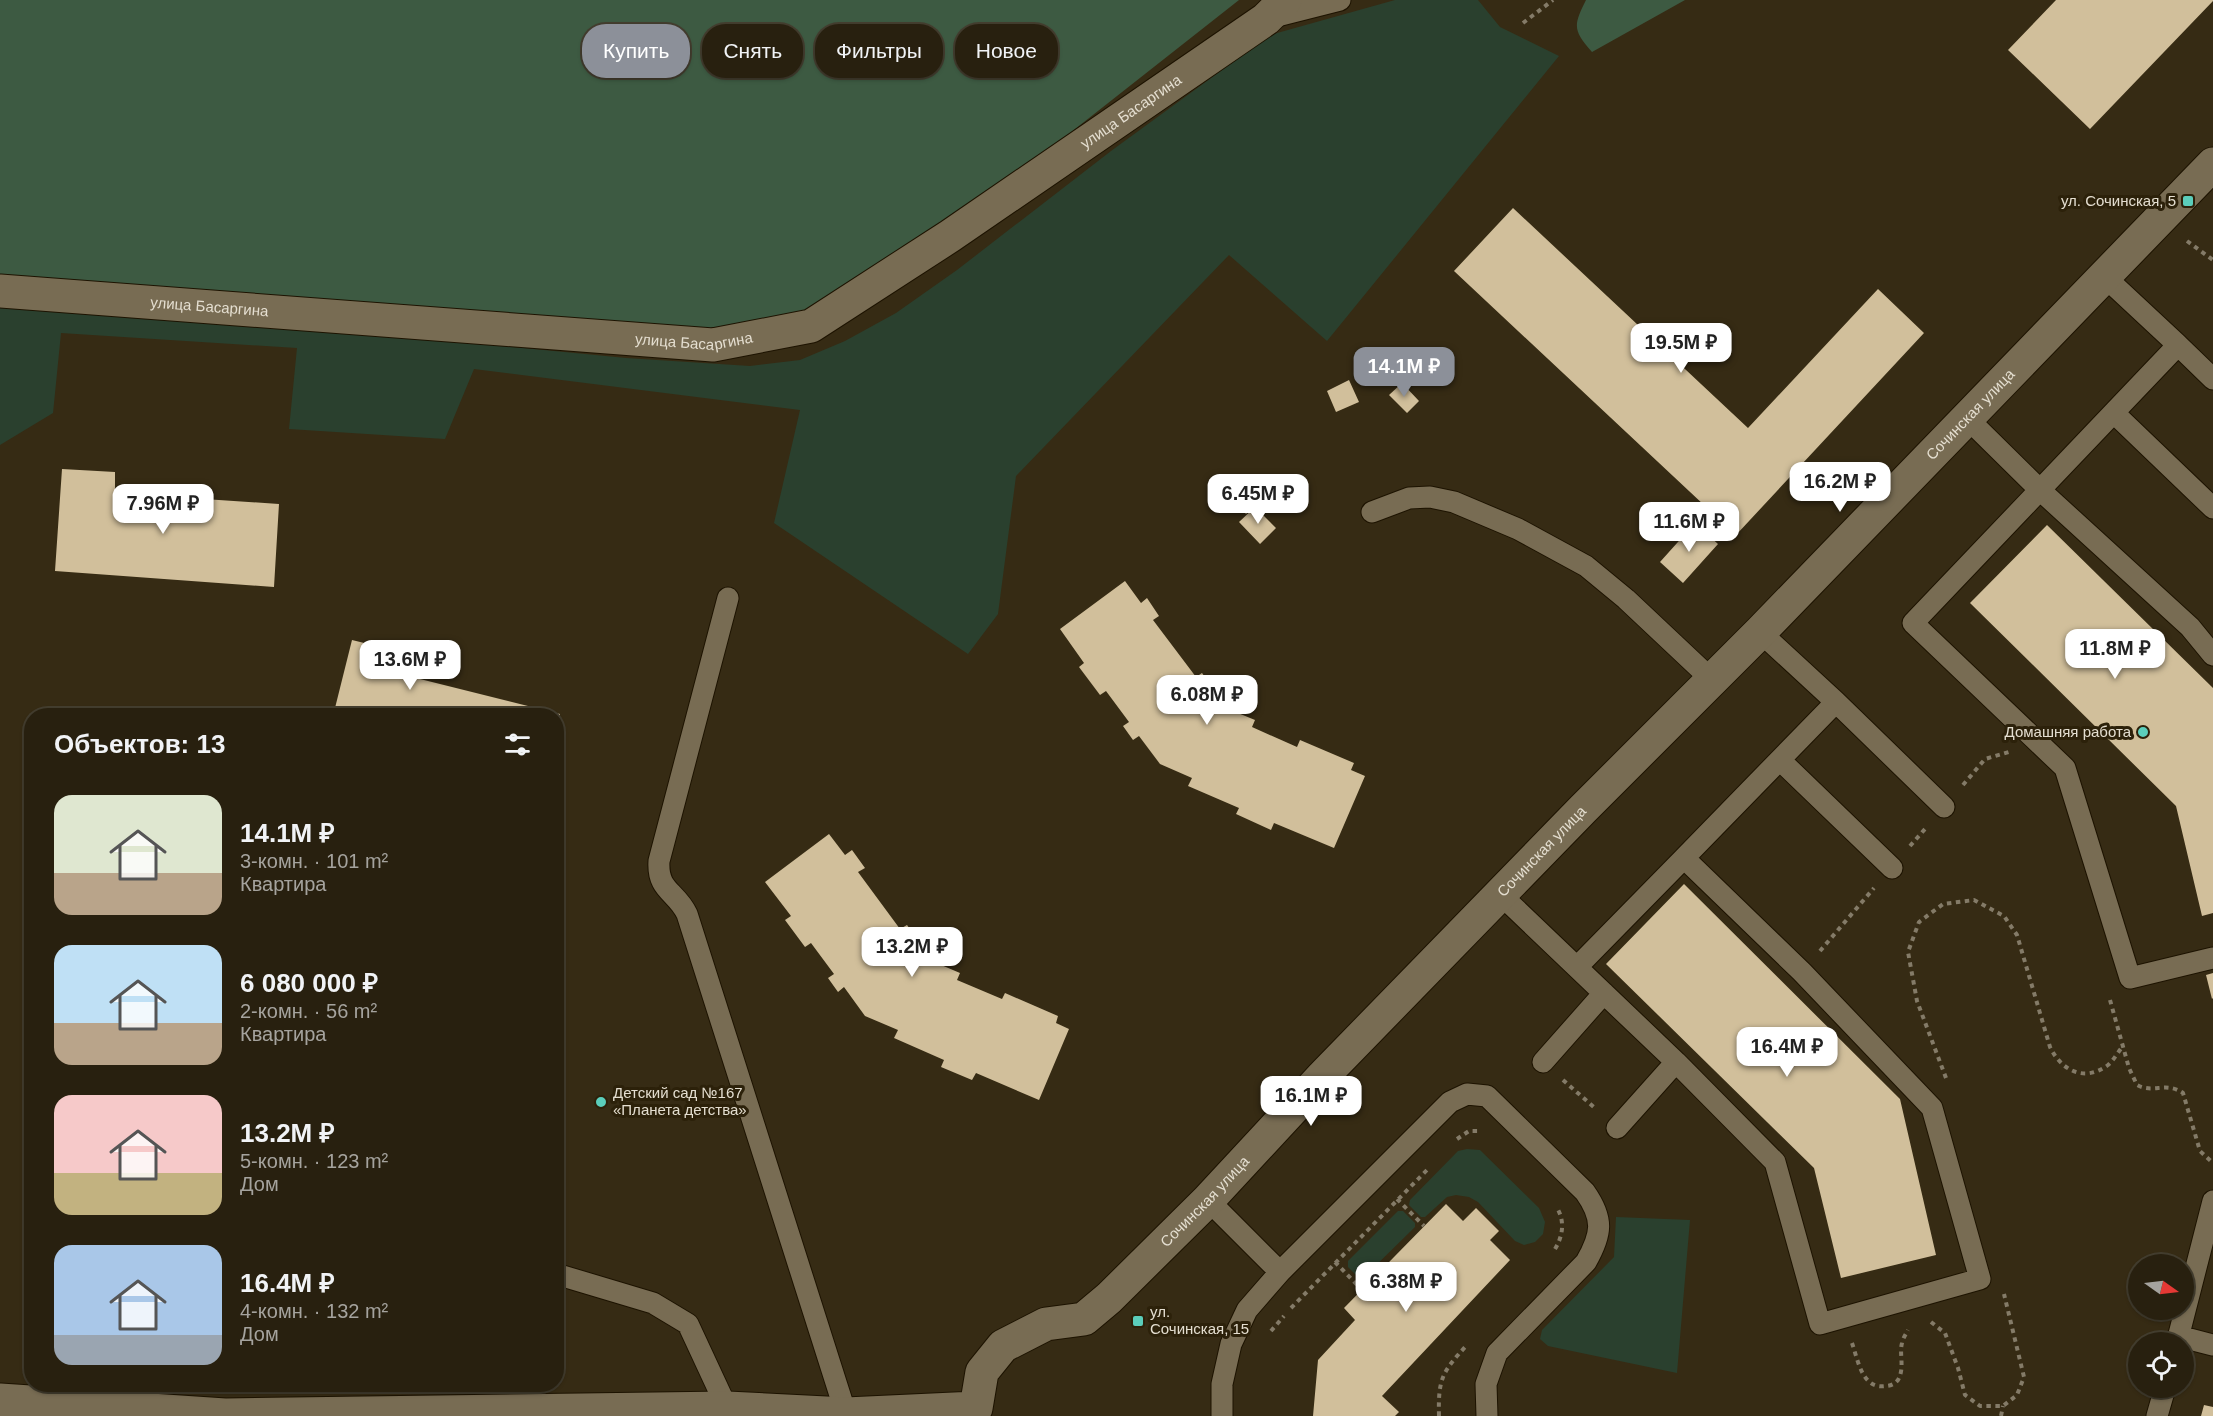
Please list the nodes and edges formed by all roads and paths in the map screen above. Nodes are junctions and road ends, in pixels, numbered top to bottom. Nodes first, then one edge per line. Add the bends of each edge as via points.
1 (1340, 0) edge
2 (1553, 0) edge
3 (1276, 9) edge
4 (1523, 22) dead end
5 (2213, 164) edge
6 (2179, 235) dead end
7 (2213, 260) edge
8 (2105, 277) junction
9 (0, 291) edge
10 (2178, 345) junction
11 (2213, 379) edge
12 (2114, 413) junction
13 (1967, 418) junction
14 (2040, 490) junction
15 (2213, 507) edge
16 (1372, 512) dead end
17 (728, 598) dead end
18 (1760, 632) junction
19 (2213, 656) edge
20 (1712, 679) junction
21 (1836, 702) junction
22 (2018, 750) dead end
23 (1780, 760) junction
24 (1944, 807) junction
25 (1684, 858) junction
26 (1892, 868) junction
27 (1501, 895) junction
28 (2213, 958) edge
29 (1577, 967) junction
30 (1802, 972) junction
31 (2106, 989) dead end
32 (1604, 993) junction
33 (1542, 1062) joint
34 (1676, 1062) junction
35 (1617, 1128) joint
36 (1482, 1131) dead end
37 (1457, 1140) dead end
38 (2213, 1164) edge
39 (1432, 1165) dead end
40 (1375, 1177) junction
41 (1208, 1200) junction
42 (1398, 1200) junction
43 (1552, 1200) dead end
44 (2213, 1201) edge
45 (1424, 1226) dead end
46 (1312, 1240) junction
47 (1551, 1255) dead end
48 (1336, 1263) junction
49 (1280, 1272) junction
50 (564, 1276) edge
51 (1362, 1290) dead end
52 (2179, 1332) edge
53 (1266, 1338) dead end
54 (1472, 1341) dead end
55 (2194, 1342) edge
56 (2213, 1345) edge
57 (99, 1395) edge
58 (0, 1397) edge
59 (2162, 1398) edge
60 (2003, 1406) dead end
61 (727, 1408) junction
62 (979, 1412) edge
63 (846, 1414) junction
64 (225, 1415) edge
65 (1222, 1416) edge
66 (1439, 1416) edge
67 (1487, 1416) edge
68 (2001, 1416) edge
69 (2157, 1416) edge

1 - 3 lane
2 - 4 path
3 - 9 street, улица Басаргина via 950,236 811,326 713,345
5 - 8 street, Сочинская улица
6 - 7 path
8 - 10 lane
8 - 13 street, Сочинская улица
10 - 11 lane
10 - 12 lane
12 - 14 lane
12 - 15 lane
13 - 14 lane
13 - 18 street, Сочинская улица
14 - 19 lane via 2190,627
14 - 28 lane via 1913,623 2065,768 2130,978
16 - 20 lane via 1409,498 1430,497 1454,502 1518,529 1586,566
17 - 63 lane via 658,872 663,885 687,914
18 - 20 street, Сочинская улица
18 - 21 lane
20 - 27 street, Сочинская улица
21 - 23 lane
21 - 24 lane
22 - 24 path via 1985,759
23 - 25 lane
23 - 26 lane
24 - 26 path
25 - 29 lane
25 - 30 lane
26 - 30 path
27 - 29 lane
27 - 41 street, Сочинская улица
29 - 32 lane
30 - 34 lane via 1932,1108 1980,1279 1820,1324 1775,1162
31 - 38 path via 2137,1085 2151,1089 2170,1087 2183,1093 2200,1151
32 - 33 lane
32 - 34 lane
33 - 35 path
34 - 35 lane
36 - 37 path via 1469,1131
39 - 42 path
40 - 42 path
40 - 46 lane
40 - 67 lane via 1450,1102 1467,1094 1480,1094 1487,1096 1545,1152 1596,1208 1598,1236 1586,1262 1497,1353 1486,1384
41 - 49 lane
41 - 62 street, Сочинская улица via 1084,1319 1046,1324 1003,1346 982,1372
42 - 45 path
42 - 48 path
43 - 47 path via 1562,1224 1559,1242
44 - 52 lane
46 - 48 path
46 - 49 lane
48 - 51 path
48 - 53 path
49 - 65 lane via 1246,1310 1231,1344 1222,1384
50 - 61 lane via 653,1303 688,1324
54 - 66 path via 1448,1366 1438,1391
55 - 56 lane
57 - 58 street, Сочинская улица
57 - 64 street, Сочинская улица
59 - 69 lane
60 - 68 path
61 - 63 street, Сочинская улица
61 - 64 street, Сочинская улица
62 - 63 street, Сочинская улица

